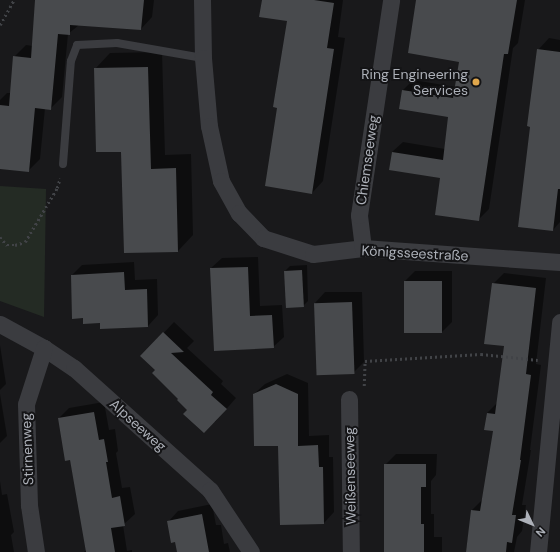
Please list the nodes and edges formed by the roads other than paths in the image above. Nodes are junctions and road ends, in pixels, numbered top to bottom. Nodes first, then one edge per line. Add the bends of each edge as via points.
1 (202, 0) edge
2 (391, 0) edge
3 (203, 58) junction
4 (63, 164) road end
5 (363, 248) junction
6 (560, 262) edge
7 (560, 322) edge
8 (0, 324) edge
9 (44, 348) junction
10 (349, 399) dead end
11 (36, 552) edge
12 (251, 552) edge
13 (351, 552) edge
14 (538, 552) edge

1 - 3 street, Königsseestraße
2 - 5 street, Chiemseeweg via 359,215
3 - 4 lane via 117,43 77,46 71,61
3 - 5 street, Königsseestraße via 209,126 220,181 239,213 264,238 313,254
5 - 6 street, Königsseestraße
7 - 14 street
8 - 9 street, Alpseeweg
9 - 11 street, Stirnenweg via 26,404 29,505
9 - 12 street, Alpseeweg via 74,368 210,490
10 - 13 street, Weißenseeweg

